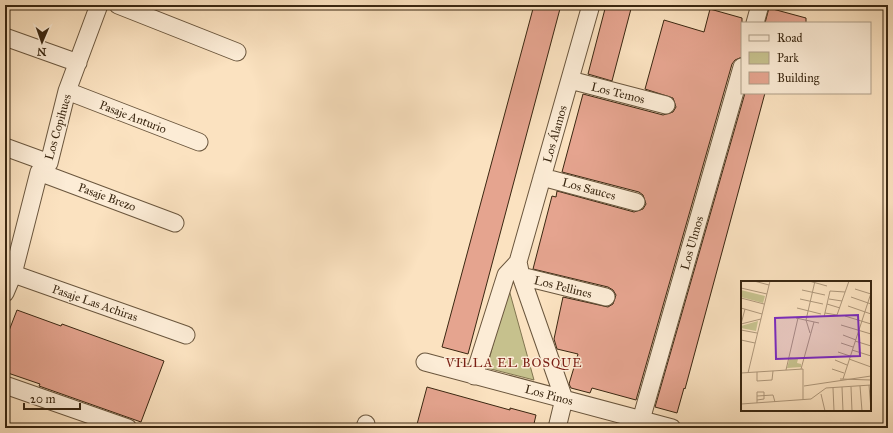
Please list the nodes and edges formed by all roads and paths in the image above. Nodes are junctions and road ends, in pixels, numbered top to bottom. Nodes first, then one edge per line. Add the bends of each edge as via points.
1 (99, 5) edge
2 (118, 5) edge
3 (591, 5) edge
4 (760, 5) edge
5 (754, 22) edge
6 (5, 37) edge
7 (237, 52) dead end
8 (78, 63) junction
9 (741, 70) edge
10 (570, 80) junction
11 (67, 91) junction
12 (666, 105) dead end
13 (199, 142) dead end
14 (5, 147) edge
15 (44, 168) junction
16 (542, 177) junction
17 (636, 202) dead end
18 (175, 223) dead end
19 (519, 269) junction
20 (9, 273) edge
21 (5, 294) edge
22 (606, 297) dead end
23 (186, 335) dead end
24 (425, 362) dead end
25 (474, 376) junction
26 (5, 385) edge
27 (564, 399) junction
28 (641, 420) junction
29 (128, 428) edge
30 (557, 428) edge
31 (672, 428) edge

1 - 8 street, Los Copihues
2 - 7 street
3 - 10 street, Los Álamos
4 - 5 street
6 - 8 street
8 - 11 street, Los Copihues
9 - 28 street, Los Ulmos
10 - 12 street, Los Temos
10 - 16 street, Los Álamos
11 - 13 street, Pasaje Anturio
11 - 15 street, Los Copihues
14 - 15 street, Pasaje Brezo
15 - 18 street, Pasaje Brezo
15 - 20 street, Los Copihues
16 - 17 street, Los Sauces
16 - 19 street, Los Álamos
19 - 22 street, Los Pellines
19 - 25 street, Los Álamos via 506,275
19 - 27 street
20 - 21 street, Los Copihues
20 - 23 street, Pasaje Las Achiras
24 - 25 street, Los Pinos
25 - 27 street, Los Pinos
26 - 29 street
27 - 28 street, Los Pinos
27 - 30 street
28 - 31 street, Los Pinos

